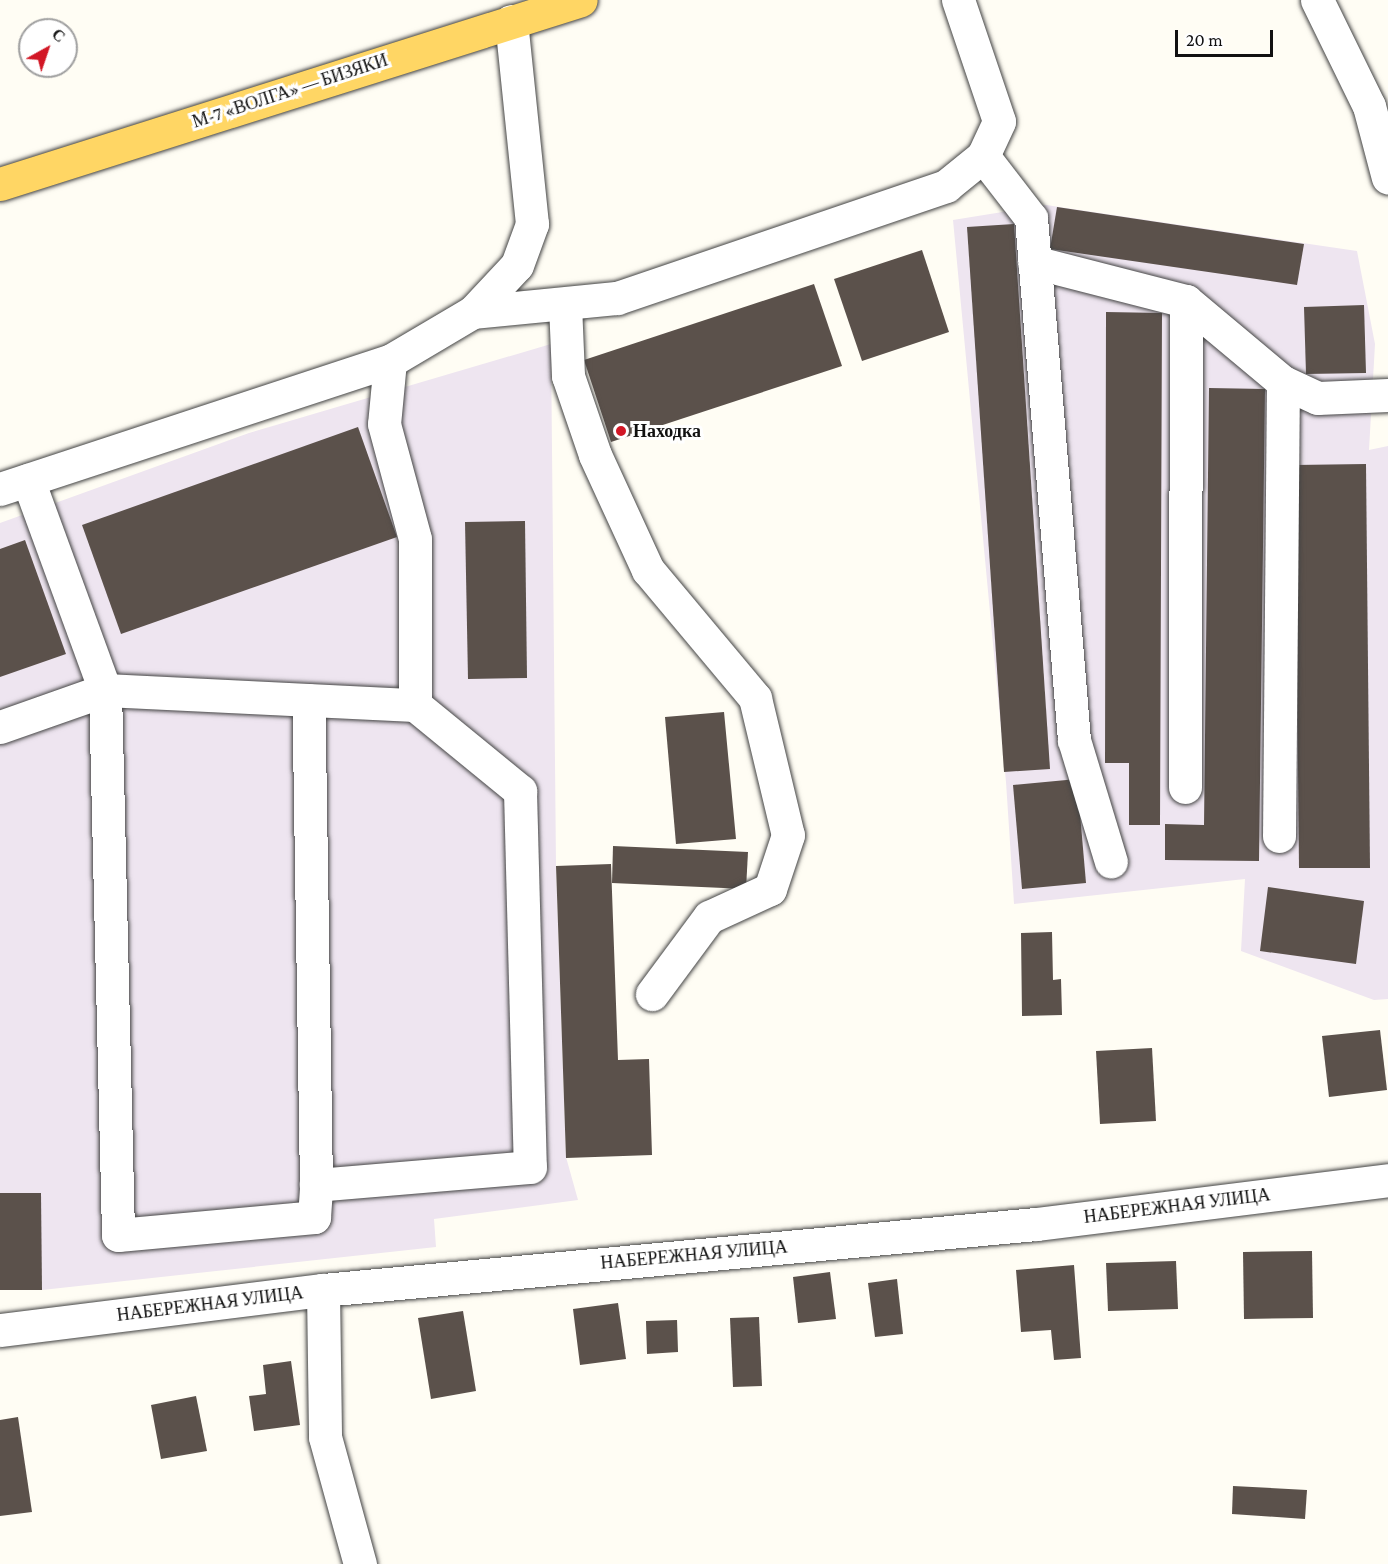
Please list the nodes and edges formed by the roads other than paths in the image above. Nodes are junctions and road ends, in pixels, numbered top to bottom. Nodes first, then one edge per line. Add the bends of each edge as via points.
1 (580, 0) edge
2 (958, 0) edge
3 (1317, 0) edge
4 (511, 21) junction
5 (983, 156) junction
6 (1388, 178) edge
7 (0, 184) edge
8 (1034, 262) junction
9 (1186, 301) junction
10 (565, 303) junction
11 (473, 312) junction
12 (390, 361) junction
13 (1283, 382) junction
14 (1388, 395) edge
15 (14, 485) edge
16 (105, 690) junction
17 (308, 700) junction
18 (415, 705) junction
19 (0, 727) edge
20 (1185, 786) dead end
21 (1278, 836) dead end
22 (1112, 862) dead end
23 (652, 994) dead end
24 (1388, 1180) edge
25 (316, 1185) junction
26 (322, 1290) junction
27 (0, 1330) edge
28 (360, 1564) edge

1 - 4 main road, М-7 «ВОЛГА» — БИЗЯКИ
2 - 5 street via 999,121
3 - 6 street via 1369,106
4 - 7 main road, М-7 «ВОЛГА» — БИЗЯКИ
4 - 11 street via 532,224 517,265
5 - 8 street via 1031,218
5 - 10 street via 946,186 617,298
8 - 9 street
8 - 22 street via 1074,740
9 - 13 street
9 - 20 street
10 - 11 street
10 - 23 street via 568,376 596,455 648,570 755,698 788,835 770,890 709,917
11 - 12 street
12 - 15 street
12 - 18 street via 384,424 415,539
13 - 14 street via 1318,398
13 - 21 street
15 - 16 street
16 - 17 street
16 - 19 street
16 - 25 street via 118,1235 314,1217
17 - 18 street
17 - 25 street
18 - 25 street via 520,791 530,1167
24 - 26 street, НАБЕРЕЖНАЯ УЛИЦА via 1036,1224
26 - 27 street, НАБЕРЕЖНАЯ УЛИЦА
26 - 28 street via 325,1437

